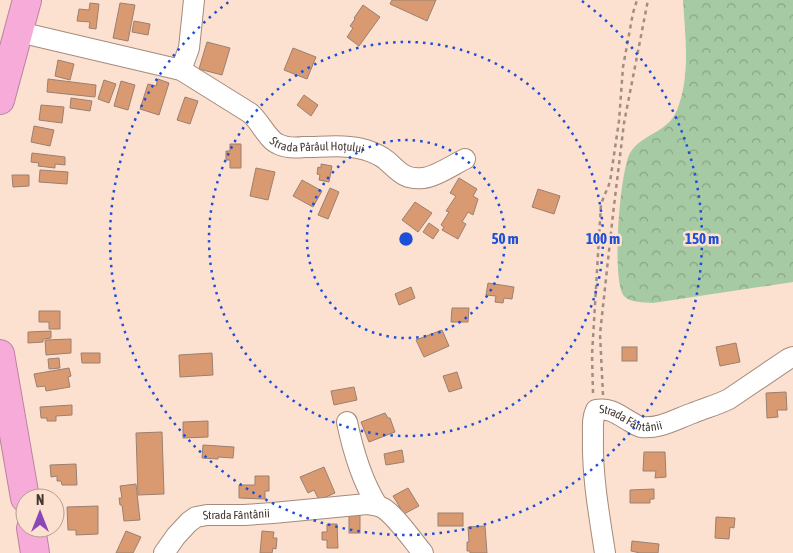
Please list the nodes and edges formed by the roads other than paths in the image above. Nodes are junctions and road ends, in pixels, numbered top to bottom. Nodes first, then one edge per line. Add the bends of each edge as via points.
1 (28, 0) edge
2 (194, 0) edge
3 (20, 32) junction
4 (182, 70) junction
5 (0, 100) edge
6 (465, 159) dead end
7 (0, 354) edge
8 (793, 357) edge
9 (346, 422) dead end
10 (23, 488) edge
11 (377, 505) junction
12 (33, 538) edge
13 (35, 553) edge
14 (164, 553) edge
15 (423, 553) edge
16 (605, 553) edge

1 - 3 highway
2 - 4 street via 189,48
3 - 4 street, Strada Pârâul Hoțului
3 - 5 highway
4 - 6 street, Strada Pârâul Hoțului via 250,113 271,139 282,146 367,150 385,159 404,176 412,178 434,175
7 - 10 highway
8 - 16 street, Strada Fântânii via 729,399 668,423 639,427 611,410 600,409 593,416 595,486
9 - 11 street via 360,471
11 - 14 street, Strada Fântânii via 196,517 182,528
11 - 15 street via 392,516
12 - 13 highway

